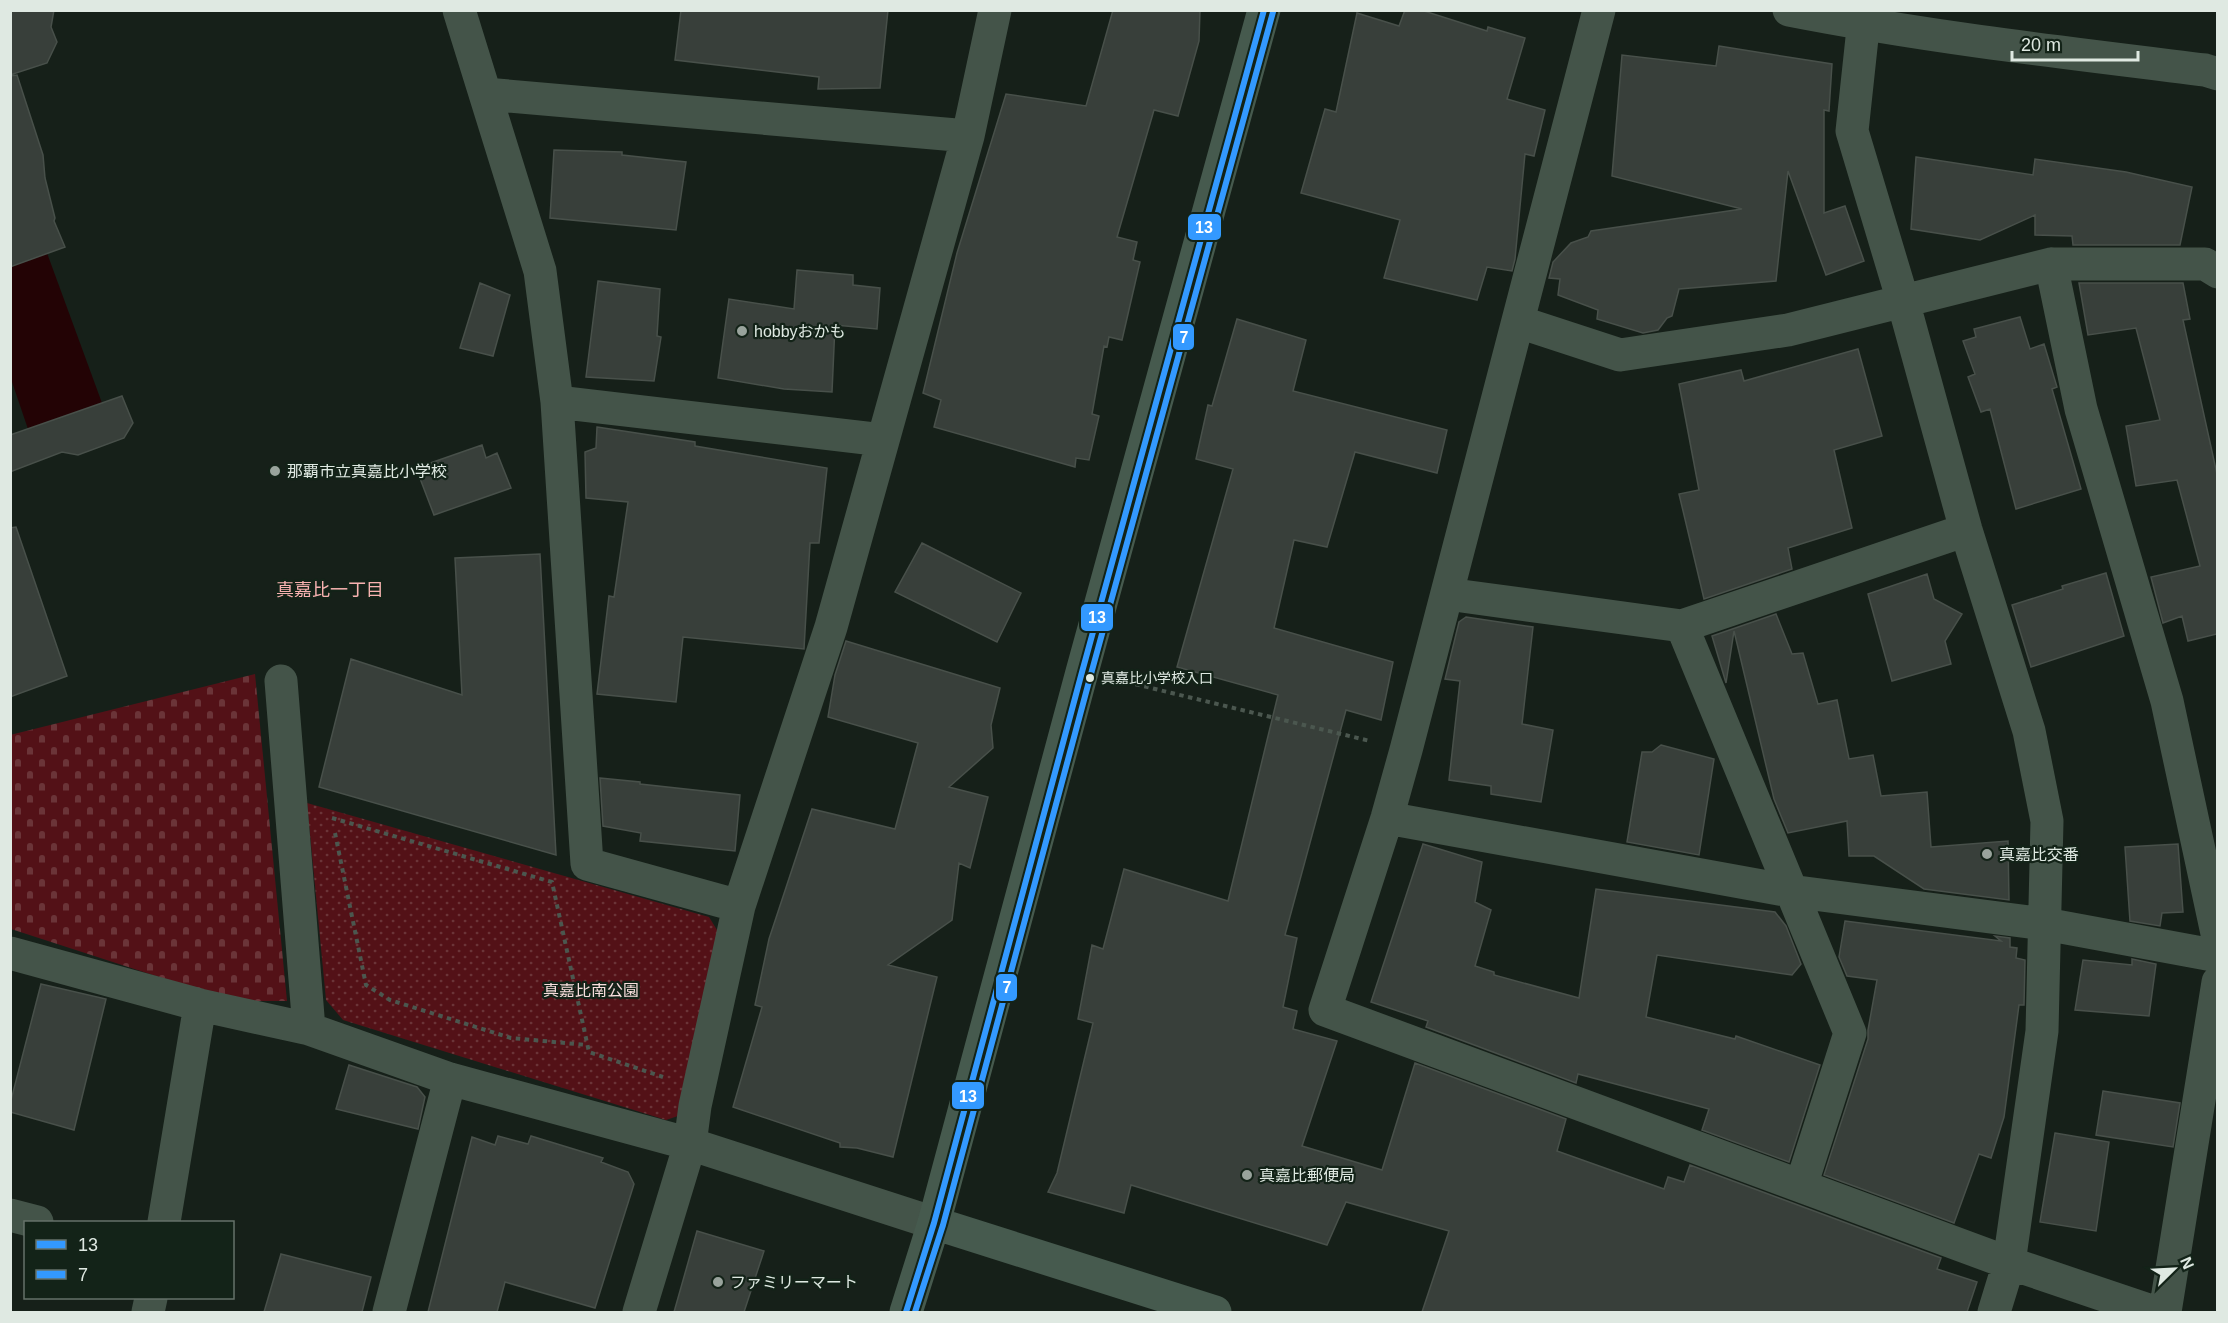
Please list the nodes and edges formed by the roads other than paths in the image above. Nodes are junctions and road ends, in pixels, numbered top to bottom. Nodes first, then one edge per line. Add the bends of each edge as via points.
1 (459, 10) edge
2 (995, 10) edge
3 (1264, 10) edge
4 (1599, 10) edge
5 (1789, 10) edge
6 (1864, 18) edge
7 (2217, 74) edge
8 (485, 94) junction
9 (968, 136) junction
10 (2051, 264) junction
11 (2217, 272) edge
12 (1903, 301) junction
13 (1520, 322) junction
14 (557, 402) junction
15 (883, 440) junction
16 (1966, 530) junction
17 (1447, 594) junction
18 (1682, 626) junction
19 (281, 681) dead end
20 (1387, 818) junction
21 (1790, 891) junction
22 (739, 906) junction
23 (2044, 924) junction
24 (2217, 938) edge
25 (10, 953) edge
26 (2217, 956) edge
27 (2217, 982) edge
28 (200, 1005) junction
29 (309, 1029) junction
30 (450, 1079) junction
31 (690, 1144) junction
32 (1801, 1186) junction
33 (10, 1215) edge
34 (33, 1221) edge
35 (164, 1221) edge
36 (934, 1223) junction
37 (2009, 1263) junction
38 (389, 1312) edge
39 (639, 1312) edge
40 (906, 1312) edge
41 (1215, 1312) edge
42 (1994, 1312) edge
43 (2154, 1312) edge
44 (2165, 1312) edge

1 - 8 street
2 - 9 street
3 - 36 street
4 - 13 street
5 - 6 street
6 - 7 street via 2027,48
6 - 12 street via 1852,131
8 - 9 street
8 - 14 street via 540,271
9 - 15 street
10 - 11 street via 2205,264
10 - 12 street
10 - 24 street via 2081,409 2167,701
12 - 13 street via 1788,330 1620,355
12 - 16 street
13 - 17 street
14 - 15 street
14 - 22 street via 587,864
15 - 22 street via 831,627
16 - 18 street
16 - 23 street via 2029,731 2047,821
17 - 18 street
17 - 20 street
18 - 21 street
19 - 29 street
20 - 21 street
20 - 32 street via 1325,1010
21 - 23 street
21 - 32 street via 1850,1033
22 - 31 street
23 - 26 street
23 - 37 street via 2042,1031
25 - 28 street
27 - 44 street
28 - 29 street
28 - 35 street
29 - 30 street
30 - 31 street
30 - 38 street
31 - 36 street
31 - 39 street
32 - 37 street
33 - 34 street
36 - 40 street
36 - 41 street
37 - 42 street
37 - 43 street

